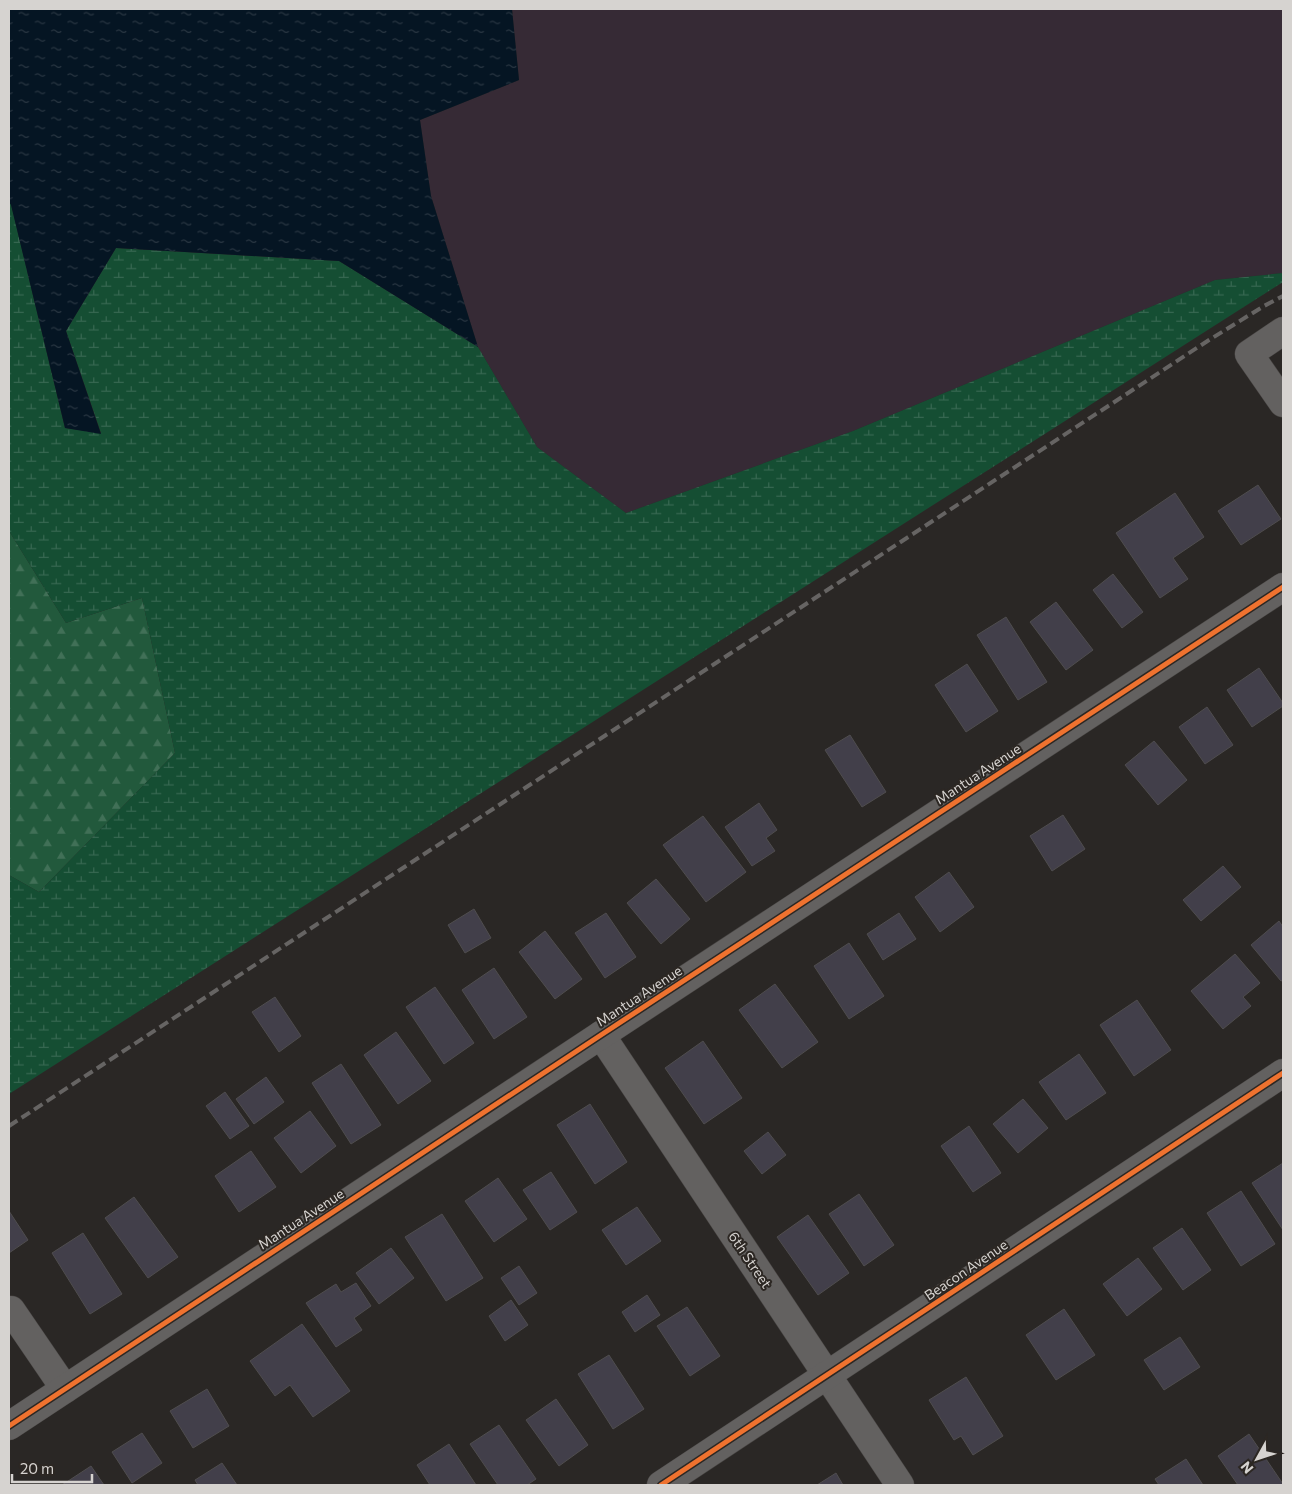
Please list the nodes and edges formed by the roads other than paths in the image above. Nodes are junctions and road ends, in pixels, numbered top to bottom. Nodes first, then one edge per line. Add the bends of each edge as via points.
1 (1283, 331) edge
2 (1283, 404) edge
3 (1283, 587) edge
4 (601, 1035) junction
5 (1283, 1073) edge
6 (12, 1310) dead end
7 (827, 1375) junction
8 (65, 1389) junction
9 (9, 1426) edge
10 (660, 1485) edge
11 (900, 1485) edge

1 - 2 street via 1249,354
3 - 4 street, Mantua Avenue
4 - 7 street, 6th Street
4 - 8 street, Mantua Avenue
5 - 7 street, Beacon Avenue
6 - 8 street
7 - 10 street, Beacon Avenue
7 - 11 street, 6th Street
8 - 9 street, Mantua Avenue

